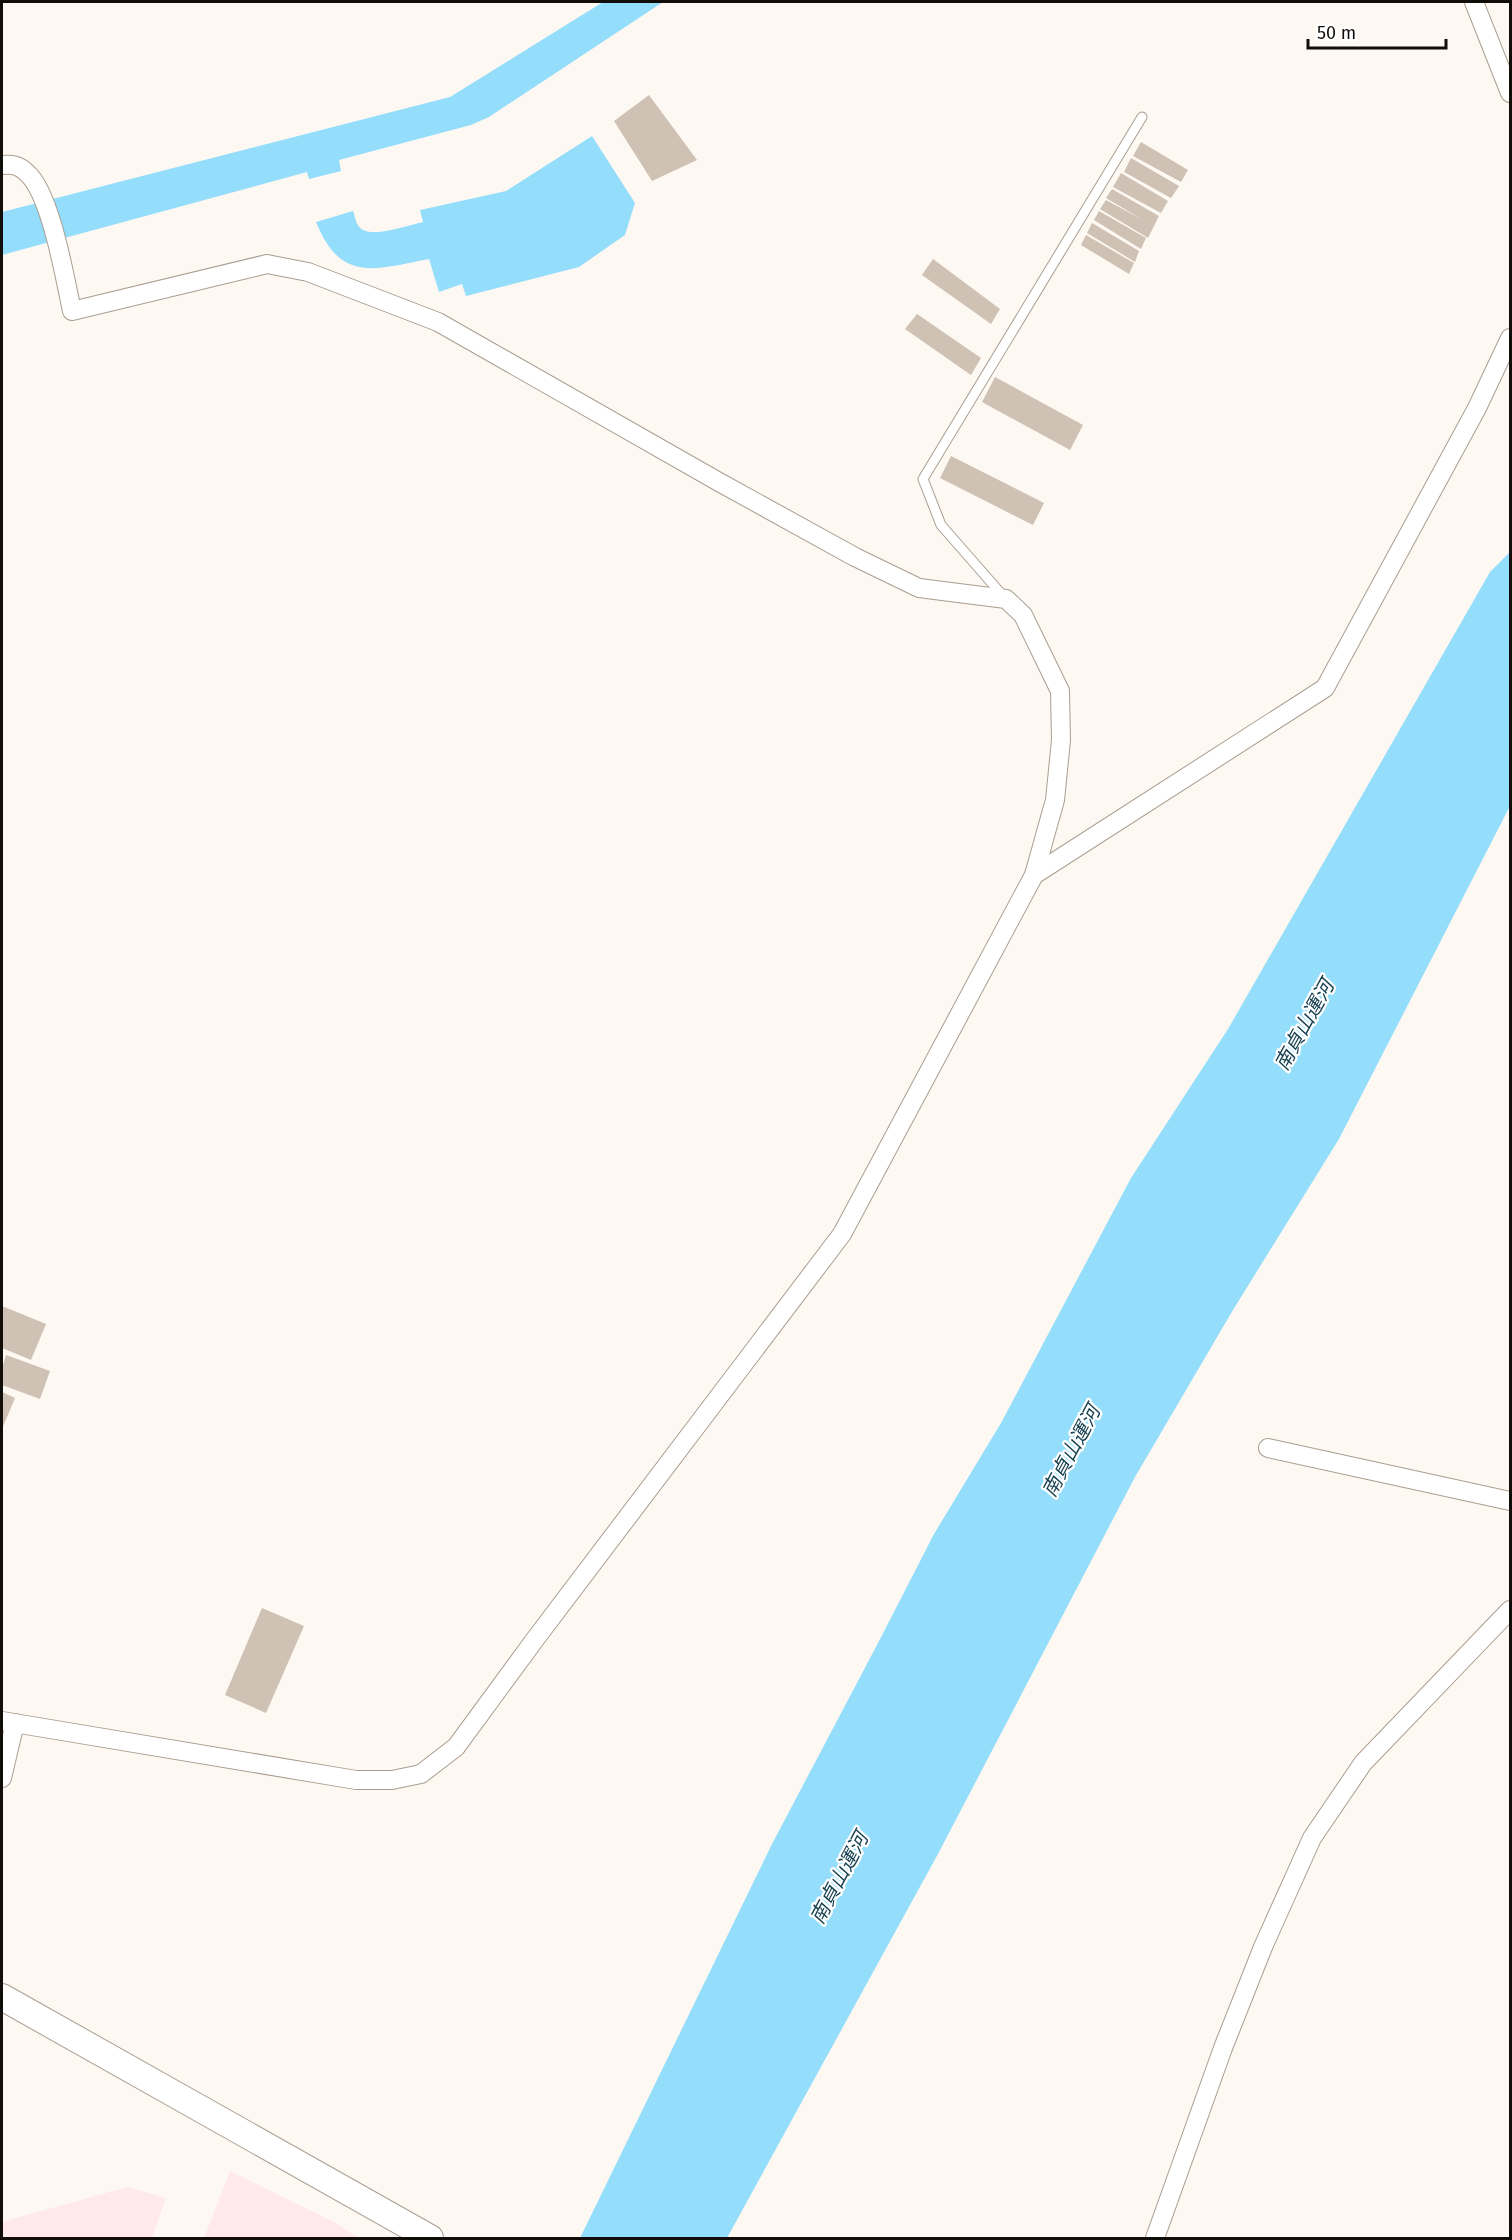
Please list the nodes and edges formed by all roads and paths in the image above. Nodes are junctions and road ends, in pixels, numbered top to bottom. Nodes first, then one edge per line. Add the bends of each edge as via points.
1 (1474, 2) edge
2 (1510, 93) edge
3 (1142, 117) dead end
4 (2, 165) edge
5 (1510, 338) edge
6 (1006, 599) junction
7 (1034, 875) junction
8 (1268, 1448) dead end
9 (1510, 1501) edge
10 (1510, 1610) edge
11 (8, 1722) edge
12 (2, 1778) edge
13 (2, 1997) edge
14 (430, 2238) edge
15 (1155, 2238) edge

1 - 2 street
3 - 6 lane via 923,479 942,525
4 - 6 street via 13,164 27,173 39,189 59,248 72,311 267,264 308,272 438,322 719,482 919,588
5 - 7 street via 1477,408 1325,688
6 - 7 street via 1023,615 1060,691 1061,740 1055,801
7 - 11 street via 842,1234 456,1747 421,1774 392,1780 356,1780
8 - 9 street
10 - 15 street via 1363,1763 1312,1838 1223,2048
11 - 12 street
13 - 14 street

